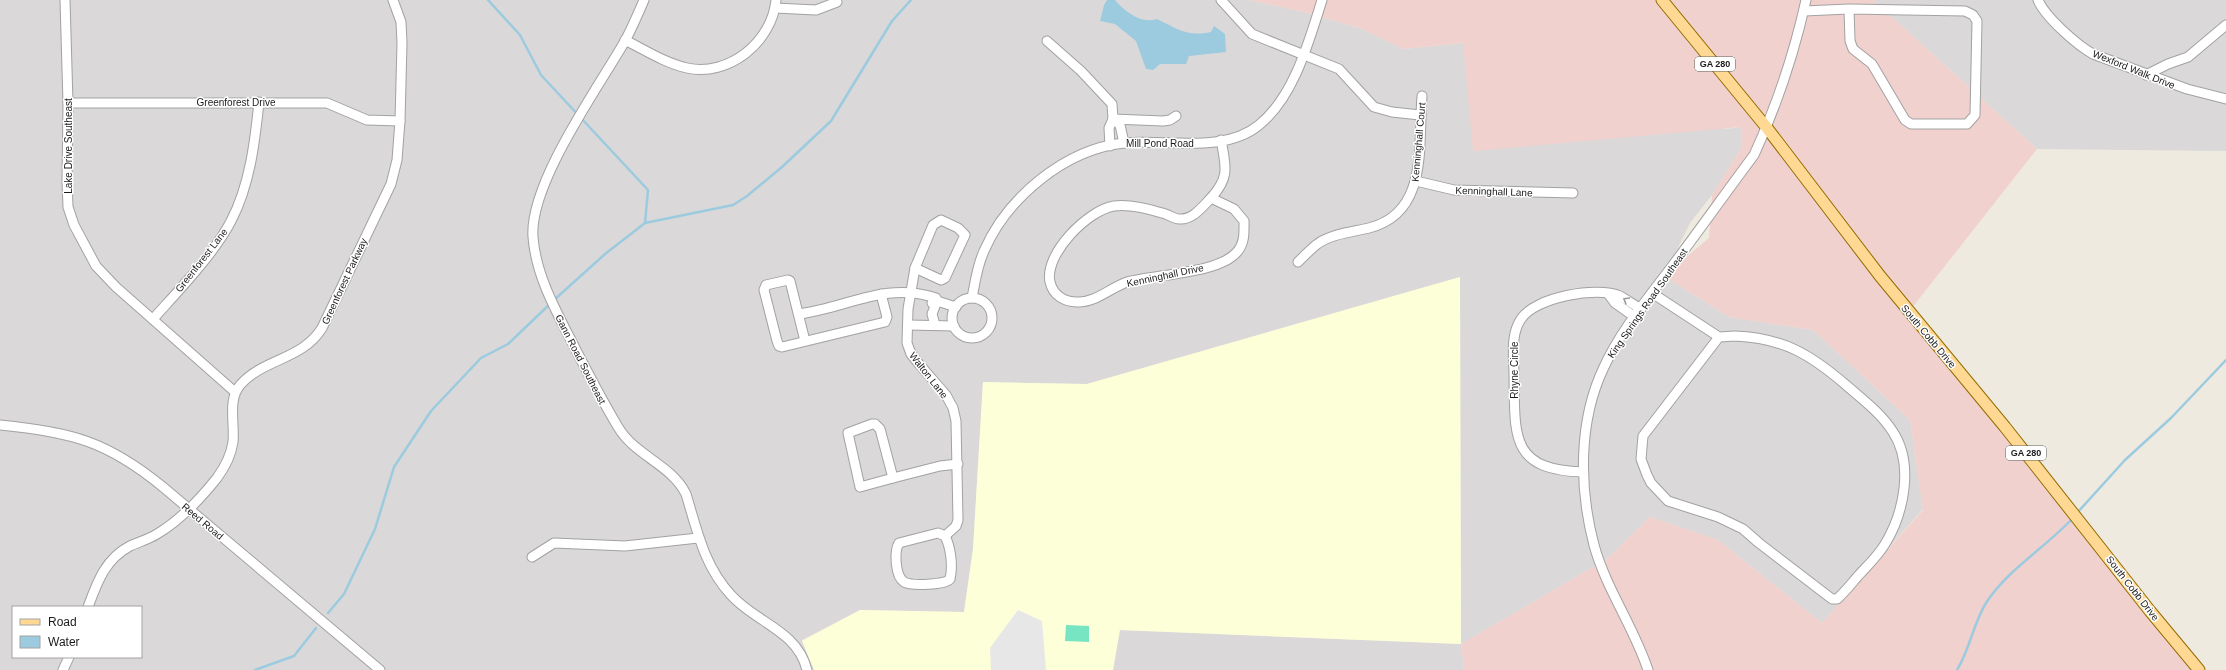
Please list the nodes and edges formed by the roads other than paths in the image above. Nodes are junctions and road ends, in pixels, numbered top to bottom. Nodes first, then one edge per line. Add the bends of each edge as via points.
1 (65, 0) edge
2 (393, 0) edge
3 (644, 0) edge
4 (1221, 0) edge
5 (1322, 0) edge
6 (1662, 0) edge
7 (1806, 0) edge
8 (2038, 0) edge
9 (837, 2) dead end
10 (776, 4) edge
11 (1849, 9) junction
12 (1804, 11) junction
13 (2226, 25) edge
14 (625, 40) junction
15 (1047, 41) dead end
16 (1302, 54) junction
17 (2146, 75) junction
18 (1422, 96) dead end
19 (2226, 99) edge
20 (259, 102) junction
21 (68, 103) junction
22 (1420, 115) junction
23 (1176, 116) dead end
24 (1113, 119) junction
25 (400, 121) junction
26 (1767, 128) junction
27 (1221, 140) junction
28 (1124, 143) junction
29 (1110, 146) junction
30 (1416, 181) junction
31 (1573, 193) dead end
32 (1211, 198) junction
33 (1298, 262) dead end
34 (914, 268) junction
35 (912, 292) junction
36 (1652, 293) junction
37 (881, 294) junction
38 (972, 298) junction
39 (937, 302) junction
40 (956, 307) junction
41 (1638, 313) junction
42 (799, 314) junction
43 (153, 319) junction
44 (908, 325) junction
45 (935, 325) junction
46 (954, 326) junction
47 (1719, 337) junction
48 (805, 341) junction
49 (235, 392) junction
50 (0, 424) edge
51 (958, 464) junction
52 (1584, 472) junction
53 (893, 478) junction
54 (188, 509) junction
55 (945, 536) junction
56 (698, 538) junction
57 (532, 557) dead end
58 (88, 606) edge
59 (68, 658) edge
60 (63, 670) edge
61 (380, 670) edge
62 (807, 670) edge
63 (1648, 670) edge
64 (2200, 670) edge

1 - 21 street, Lake Drive Southeast
2 - 25 street, Greenforest Parkway via 401,22
3 - 14 street, Gann Road Southeast
4 - 16 street via 1252,34
5 - 16 street, Mill Pond Road
6 - 26 main road, South Cobb Drive / GA 280
7 - 12 street, King Springs Road Southeast
8 - 17 street, Wexford Walk Drive via 2079,46
9 - 10 street via 816,10
10 - 14 street via 767,29 750,50 734,61 716,67 698,69 676,65
11 - 11 street via 1849,34 1853,49 1872,64 1905,120 1911,124 1967,124 1972,121 1975,115 1977,49 1977,21 1973,15 1965,11
11 - 12 street
12 - 26 street, King Springs Road Southeast via 1792,59
13 - 17 street via 2188,57
14 - 56 street, Gann Road Southeast via 550,172 534,222 534,249 548,293 604,403 624,437 682,485
15 - 24 street via 1081,71 1112,104
16 - 22 street via 1339,69 1378,109
16 - 27 street, Mill Pond Road via 1289,91 1278,106 1259,126 1230,139
17 - 19 street, Wexford Walk Drive
18 - 22 street, Kenninghall Court
20 - 21 street, Greenforest Drive
20 - 25 street, Greenforest Drive via 327,102 367,120
20 - 43 street, Greenforest Lane via 256,136 240,200 231,221 219,240
21 - 43 street, Lake Drive Southeast via 68,206 74,225 96,266 116,288
22 - 30 street, Kenninghall Court
23 - 24 street via 1163,121
24 - 28 street via 1120,125
24 - 29 street via 1109,128
25 - 49 street, Greenforest Parkway via 397,160 390,184 322,328 306,347 253,374
26 - 36 street, King Springs Road Southeast via 1754,155
26 - 64 main road, South Cobb Drive / GA 280 via 1880,276
27 - 28 street, Mill Pond Road via 1196,144
27 - 32 street, Kenninghall Drive via 1226,165 1222,186
28 - 29 street, Mill Pond Road
29 - 38 street, Mill Pond Road via 1073,157 1035,184 991,236 983,253
30 - 31 street, Kenninghall Lane via 1454,190
30 - 33 street, Kenninghall Court via 1407,204 1390,220 1375,227 1322,241
32 - 32 street, Kenninghall Drive via 1192,217 1179,219 1143,209 1114,206 1102,211 1079,226 1057,253 1050,277 1052,289 1064,300 1084,302 1126,283 1201,269 1223,262 1237,252 1244,238 1244,220 1234,209
34 - 34 street via 936,222 945,221 964,232 965,238 945,278 938,279
34 - 35 street, Walton Lane
35 - 37 street
35 - 39 street via 918,299
35 - 44 street, Walton Lane
36 - 41 street, King Springs Road Southeast
36 - 47 street
37 - 42 street
37 - 48 street via 887,317 885,322
38 - 40 street via 965,299
38 - 46 street via 986,304 991,311 990,327 980,336 968,337 960,334
39 - 40 street
39 - 45 street via 932,314
40 - 46 street via 952,316
41 - 52 street, King Springs Road Southeast via 1609,357 1595,390 1587,426
41 - 52 street, Rhyne Circle via 1619,296 1587,293 1542,303 1523,316 1515,336 1514,421 1519,443 1528,456 1540,465 1554,470
42 - 48 street
42 - 48 street via 790,281 772,283 764,287 779,346
43 - 49 street, Lake Drive Southeast
44 - 45 street
44 - 51 street, Walton Lane via 907,343 911,354 942,388 953,408
45 - 46 street
47 - 47 street via 1757,337 1792,347 1808,356 1878,413 1899,442 1905,474 1896,521 1884,546 1837,599 1832,599 1743,529 1718,517 1668,501 1647,475 1641,459 1643,436
49 - 54 street via 233,442 227,462 213,483
50 - 54 street, Reed Road via 56,432 100,446 139,468
51 - 53 street
51 - 55 street, Walton Lane via 958,520 956,526
52 - 63 street, King Springs Road Southeast via 1585,506 1594,547
53 - 53 street via 860,486 848,433 866,425 878,426 883,436
54 - 58 street via 158,534 128,547 115,556 101,575
54 - 61 street, Reed Road
55 - 55 street via 938,533 899,543 896,560 902,580 912,584 947,582 951,571 950,550
56 - 57 street via 625,546 554,542
56 - 62 street, Gann Road Southeast via 710,564 731,595 745,608 790,639 801,653
59 - 60 street

